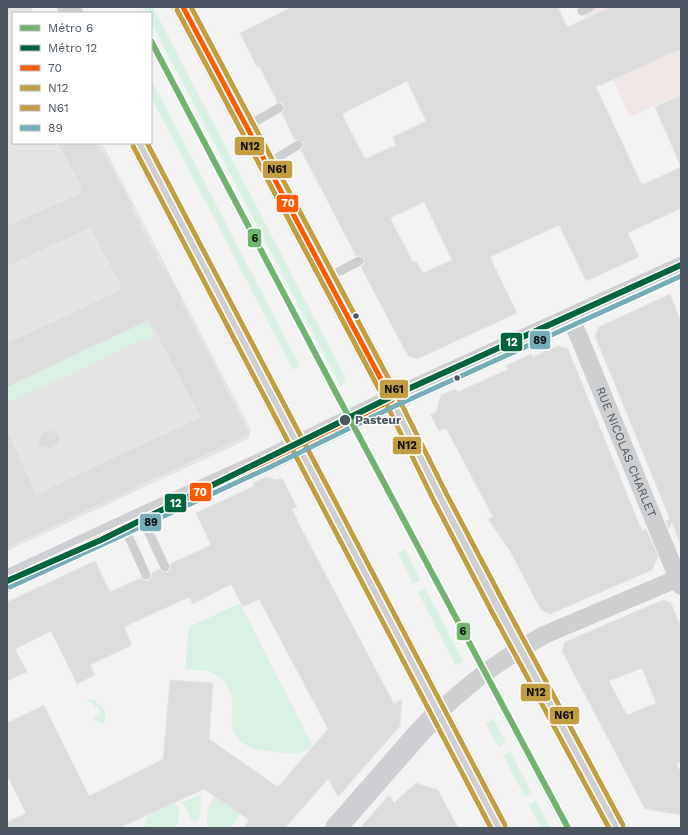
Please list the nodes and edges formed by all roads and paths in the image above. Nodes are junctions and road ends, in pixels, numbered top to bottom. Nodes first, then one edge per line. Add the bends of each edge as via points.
1 (183, 7) edge
2 (279, 108) dead end
3 (247, 126) junction
4 (140, 144) edge
5 (298, 145) dead end
6 (267, 164) junction
7 (358, 261) dead end
8 (680, 272) edge
9 (327, 278) junction
10 (570, 319) junction
11 (392, 400) junction
12 (299, 445) junction
13 (133, 522) junction
14 (165, 567) dead end
15 (146, 575) dead end
16 (680, 580) edge
17 (7, 581) edge
18 (520, 649) junction
19 (438, 713) junction
20 (336, 828) edge
21 (499, 828) edge
22 (617, 828) edge

1 - 3 main road
2 - 3 lane
3 - 6 main road
4 - 12 main road
5 - 6 lane
6 - 9 main road
7 - 9 lane
8 - 10 main road
9 - 11 main road
10 - 11 main road
10 - 16 street, RUE NICOLAS CHARLET
11 - 12 main road
11 - 18 main road
12 - 13 main road
12 - 19 main road
13 - 14 lane
13 - 15 lane
13 - 17 main road
16 - 18 street via 544,635
18 - 19 street via 457,695
18 - 22 main road
19 - 20 main road
19 - 21 main road

